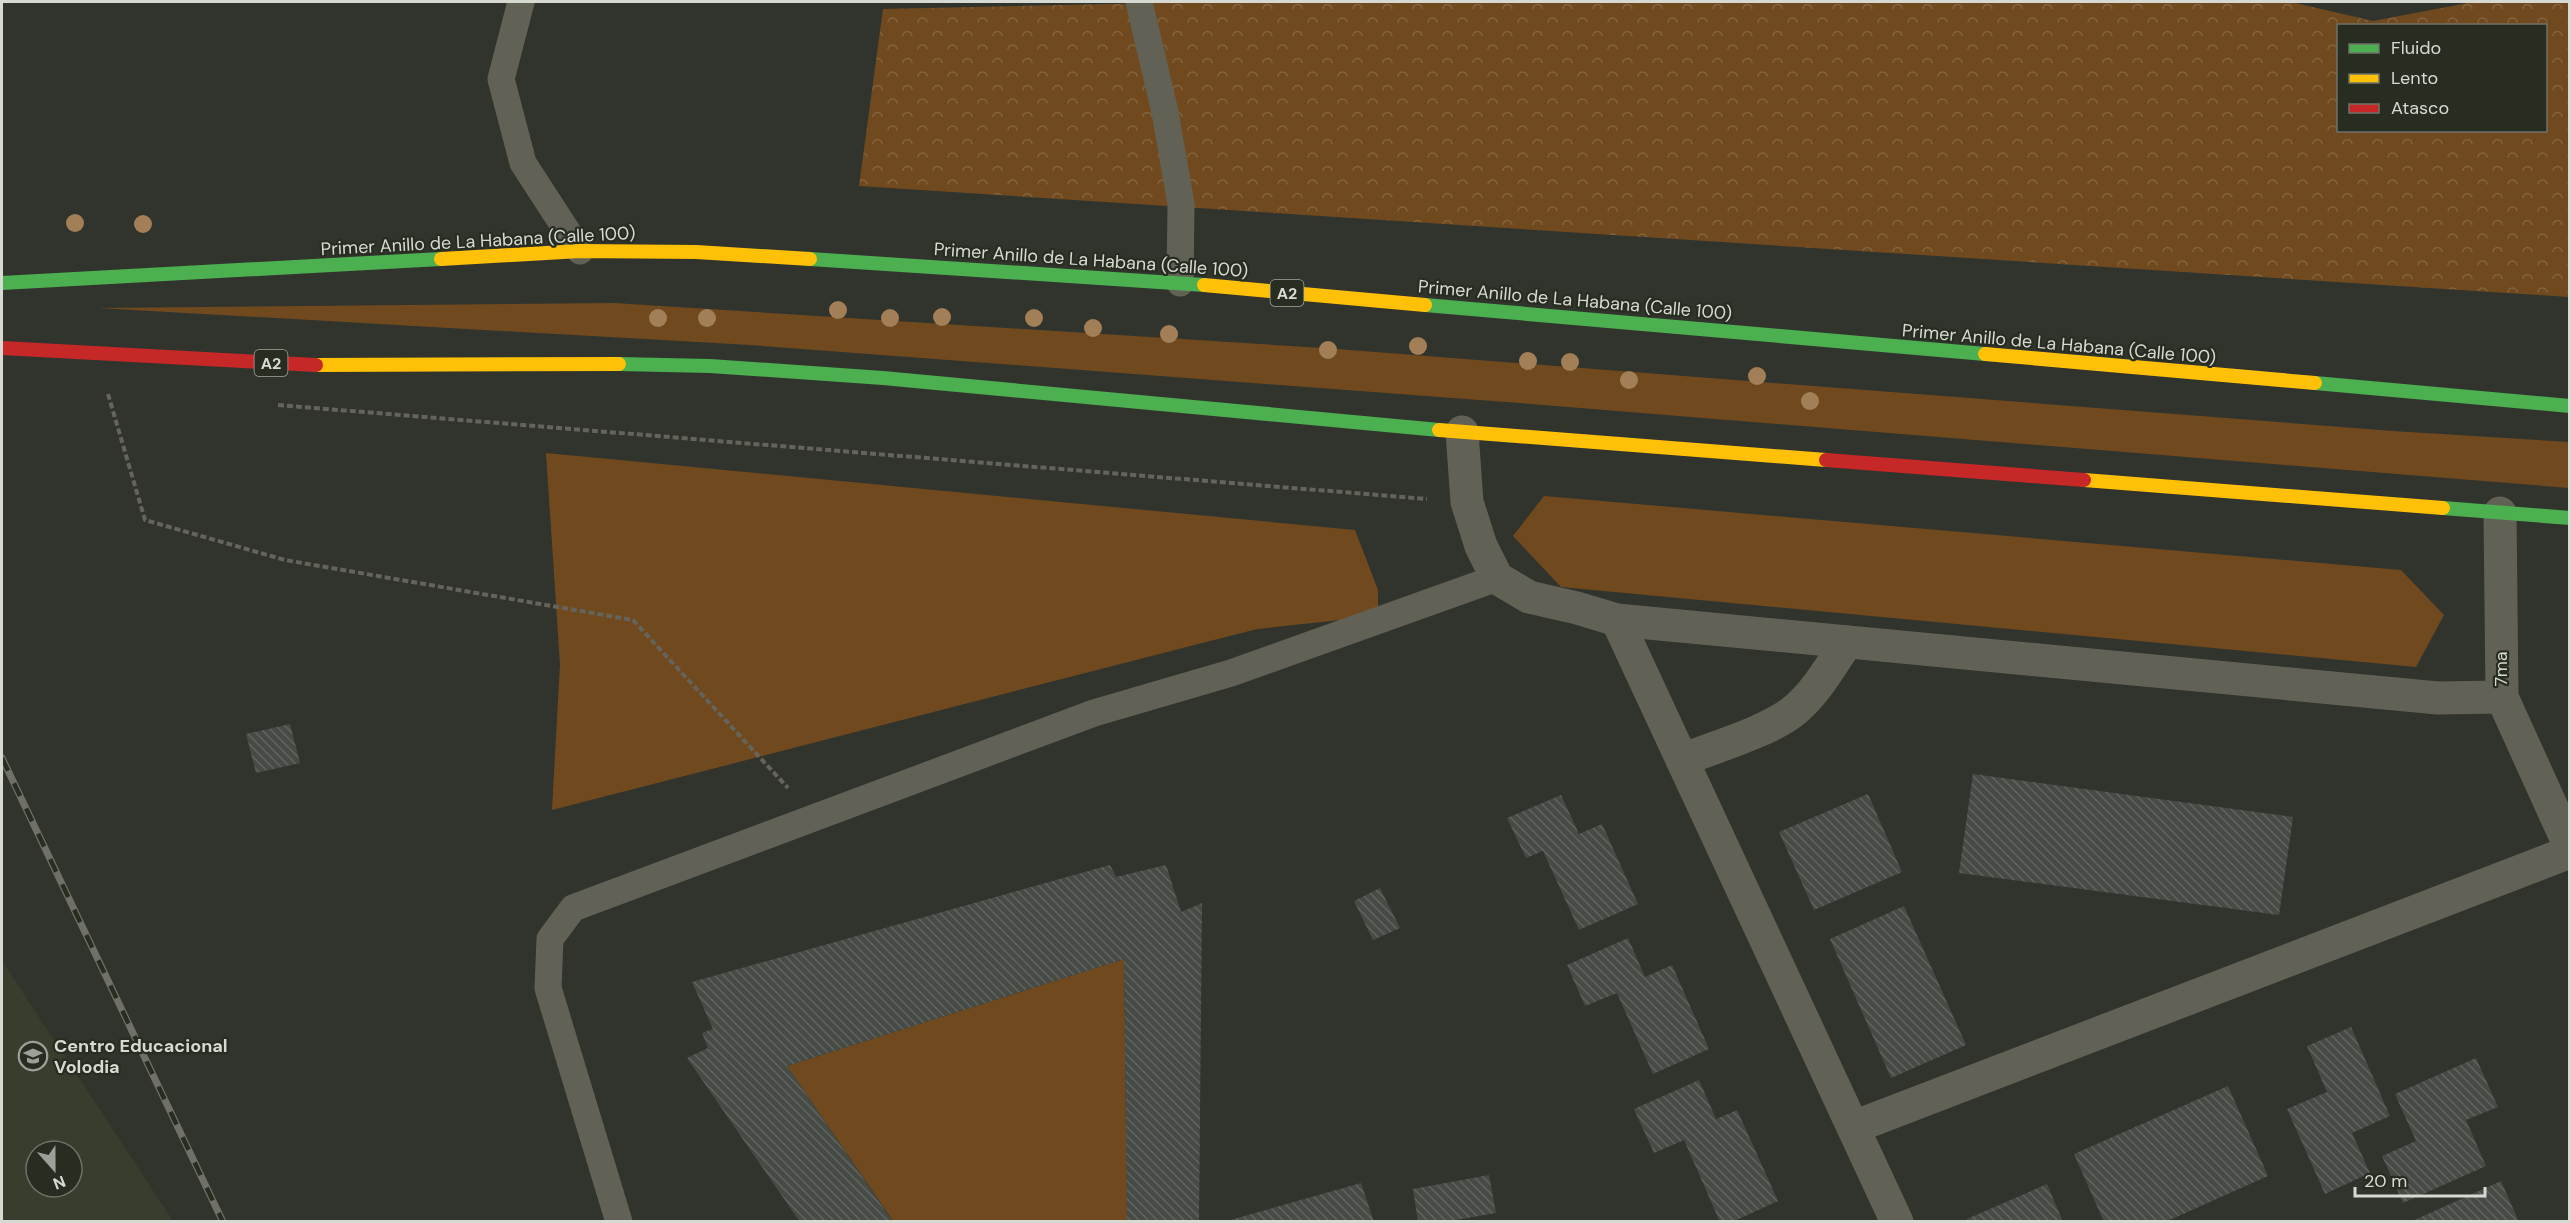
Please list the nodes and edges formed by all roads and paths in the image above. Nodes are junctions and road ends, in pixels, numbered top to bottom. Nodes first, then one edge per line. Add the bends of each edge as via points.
1 (521, 2) edge
2 (1139, 2) edge
3 (580, 251) junction
4 (2, 283) edge
5 (1180, 283) junction
6 (2, 348) edge
7 (119, 392) dead end
8 (274, 405) dead end
9 (2570, 406) edge
10 (1462, 432) junction
11 (1467, 502) junction
12 (2500, 513) junction
13 (2570, 518) edge
14 (1497, 578) junction
15 (1617, 620) junction
16 (1847, 642) junction
17 (2502, 697) junction
18 (1682, 760) junction
19 (815, 817) junction
20 (2570, 847) edge
21 (2570, 852) edge
22 (1854, 1127) junction
23 (619, 1221) edge
24 (1897, 1221) edge

1 - 3 lane via 501,80 523,163
2 - 5 lane via 1165,112 1181,204
3 - 4 highway, Primer Anillo de La Habana (Calle 100) / A2
3 - 5 highway, Primer Anillo de La Habana (Calle 100) / A2 via 696,252
5 - 9 highway, Primer Anillo de La Habana (Calle 100) / A2
6 - 10 highway, A2 via 319,365 710,366 883,378
7 - 19 path via 107,391 145,520 285,560 633,620
8 - 11 path
10 - 11 street
10 - 12 highway, A2
11 - 14 street via 1481,546
12 - 13 highway, A2
12 - 17 street, 7ma
14 - 15 street via 1529,597
14 - 19 lane via 1231,673 1094,713
15 - 16 street
15 - 18 street
16 - 17 street via 2438,698
16 - 18 street via 1814,692 1795,710 1769,725
17 - 20 street, 7ma
18 - 22 street
19 - 23 lane via 573,908 550,939 548,988
21 - 22 street
22 - 24 street

